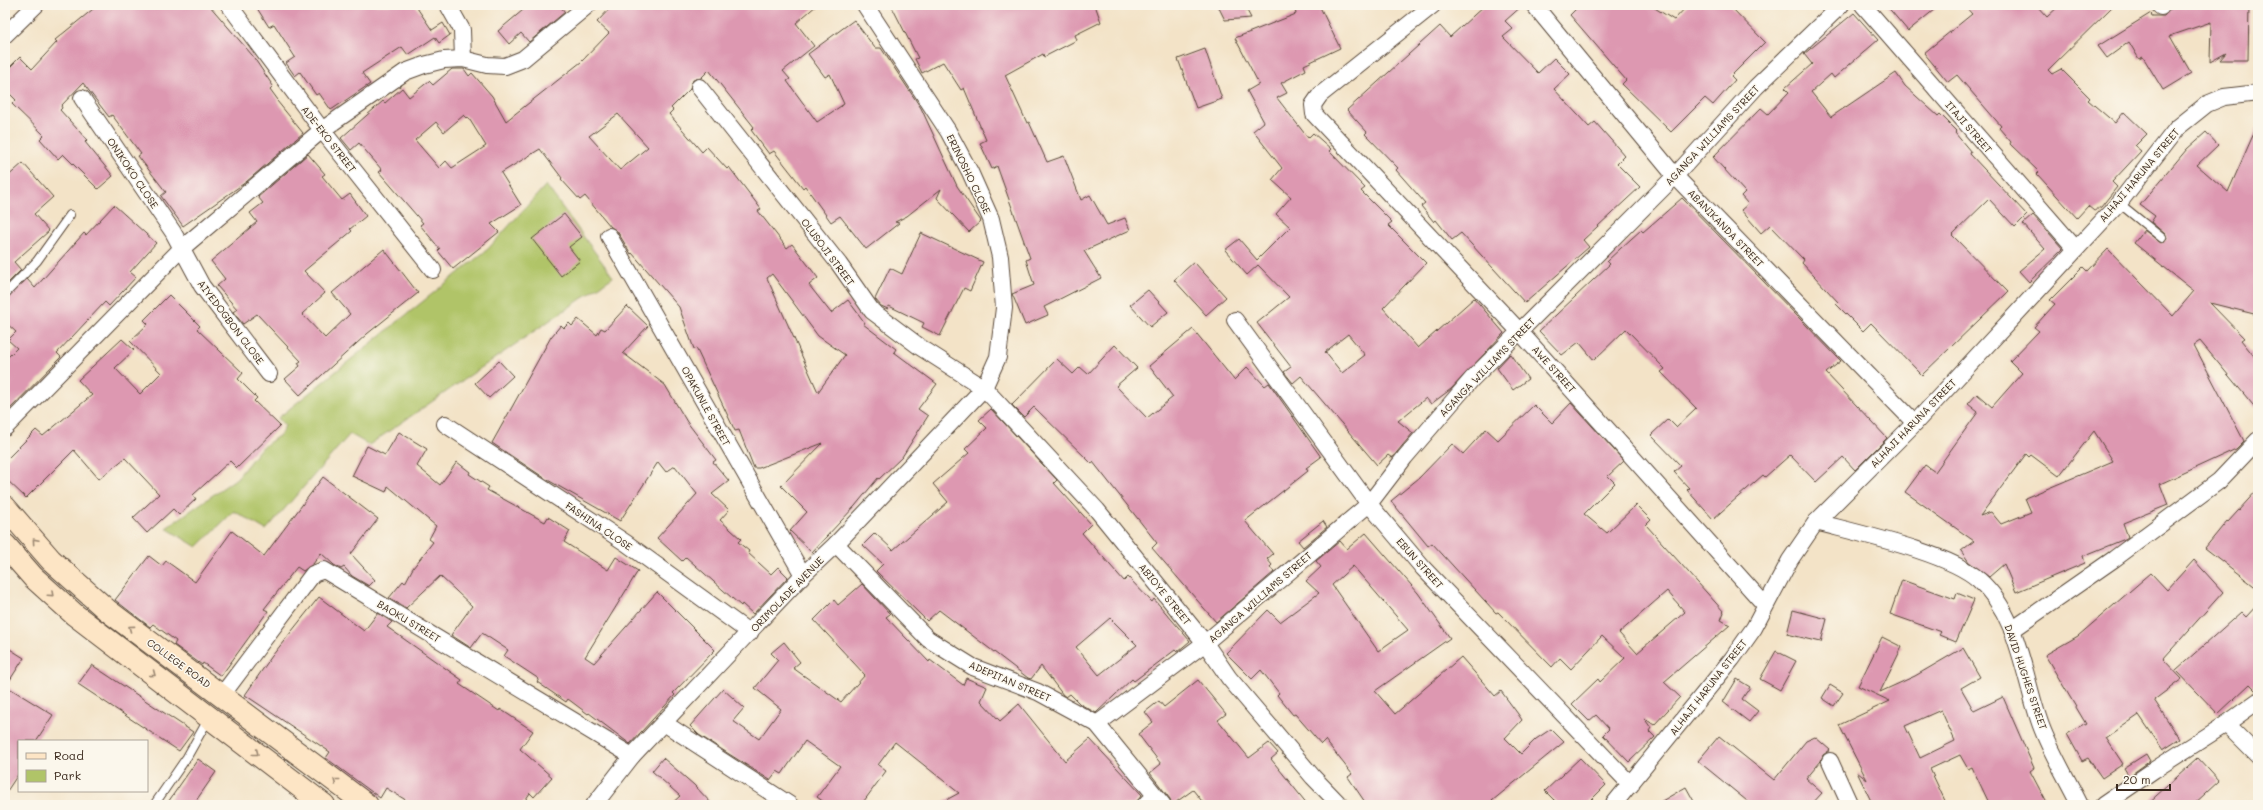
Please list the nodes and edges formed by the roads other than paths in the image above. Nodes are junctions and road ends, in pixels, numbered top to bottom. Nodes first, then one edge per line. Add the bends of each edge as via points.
1 (36, 5) edge
2 (228, 5) edge
3 (448, 5) edge
4 (588, 5) edge
5 (865, 5) edge
6 (1433, 5) edge
7 (1534, 5) edge
8 (1840, 5) edge
9 (1863, 5) edge
10 (5, 35) edge
11 (463, 59) junction
12 (700, 87) dead end
13 (2258, 93) edge
14 (82, 98) dead end
15 (322, 130) junction
16 (1675, 176) junction
17 (2119, 202) junction
18 (70, 216) dead end
19 (609, 236) dead end
20 (2162, 238) dead end
21 (2075, 248) junction
22 (181, 249) junction
23 (433, 270) dead end
24 (5, 294) edge
25 (1235, 320) dead end
26 (1521, 332) junction
27 (269, 374) dead end
28 (984, 388) junction
29 (1915, 423) junction
30 (445, 424) dead end
31 (5, 428) edge
32 (2258, 440) edge
33 (1369, 504) junction
34 (5, 508) edge
35 (1816, 522) junction
36 (836, 544) junction
37 (5, 545) edge
38 (803, 575) junction
39 (1765, 605) junction
40 (2012, 630) junction
41 (750, 633) junction
42 (1206, 644) junction
43 (222, 694) junction
44 (2258, 701) edge
45 (209, 717) junction
46 (664, 723) junction
47 (1097, 724) junction
48 (2226, 724) junction
49 (632, 756) junction
50 (2258, 756) edge
51 (1830, 761) dead end
52 (1631, 785) junction
53 (1153, 792) junction
54 (313, 802) edge
55 (154, 805) edge
56 (367, 805) edge
57 (594, 805) edge
58 (790, 805) edge
59 (1139, 805) edge
60 (1163, 805) edge
61 (1340, 805) edge
62 (1613, 805) edge
63 (1850, 805) edge
64 (2080, 805) edge
65 (2103, 805) edge

1 - 10 street
2 - 15 street, ADE-EKO STREET
3 - 11 street via 462,30
4 - 11 street via 523,59 505,66
5 - 28 street, ERINOSHO CLOSE via 948,131 991,219 1000,257 1004,308 998,357
6 - 26 street, AWE STREET via 1315,100 1314,114
7 - 16 street, ABANIKANDA STREET
8 - 16 street, AGANGA WILLIAMS STREET via 1756,87
9 - 21 street, ITAJI STREET
11 - 15 street via 444,60 405,72
12 - 28 street, OLUSOJI STREET via 872,310 920,347
13 - 17 street, ALHAJI HARUNA STREET via 2224,97 2207,104 2177,128
14 - 22 street, ONIKOKO CLOSE via 173,232
15 - 22 street
15 - 23 street, ADE-EKO STREET
16 - 26 street, AGANGA WILLIAMS STREET
16 - 29 street, ABANIKANDA STREET
17 - 20 lane
17 - 21 street, ALHAJI HARUNA STREET
18 - 24 lane via 37,261
19 - 38 street, OPAKUNLE STREET
21 - 29 street, ALHAJI HARUNA STREET
22 - 27 street, AIYEDOGBON CLOSE via 202,286
22 - 31 street
25 - 33 street, EBUN STREET
26 - 33 street, AGANGA WILLIAMS STREET via 1472,379
26 - 39 street, AWE STREET
28 - 36 street, ORIMOLADE AVENUE
28 - 42 street, ABIOYE STREET via 1097,510
29 - 35 street, ALHAJI HARUNA STREET
30 - 41 street, FASHINA CLOSE via 626,543
32 - 40 street via 2219,481
33 - 42 street, AGANGA WILLIAMS STREET
33 - 52 street, EBUN STREET via 1423,568
43 -> 34 main road, COLLEGE ROAD via 107,610 51,560
35 - 39 street, ALHAJI HARUNA STREET via 1790,560
35 - 40 street, DAVID HUGHES STREET via 1913,550 1954,565 1979,579 1997,601
36 - 38 street, ORIMOLADE AVENUE
36 - 47 street, ADEPITAN STREET via 928,639 973,667 1038,692
37 -> 45 main road via 33,577 75,615
38 - 41 street, ORIMOLADE AVENUE
39 - 52 street, ALHAJI HARUNA STREET via 1754,628 1732,659
40 - 64 street, DAVID HUGHES STREET via 2039,722
41 - 46 street, ORIMOLADE AVENUE
42 - 47 street, AGANGA WILLIAMS STREET
42 - 61 street, ABIOYE STREET via 1229,678
43 - 49 street, BAOKU STREET via 309,579 316,572 324,570
56 -> 43 main road, COLLEGE ROAD
44 - 48 street
45 -> 54 main road
45 - 55 lane via 187,757
46 - 49 street, ORIMOLADE AVENUE
46 - 58 street
47 - 53 street, ADEPITAN STREET
48 - 50 street
48 - 65 street
49 - 57 street, ORIMOLADE AVENUE
51 - 63 street
52 - 62 street, ALHAJI HARUNA STREET
53 - 59 lane
53 - 60 street, ADEPITAN STREET

